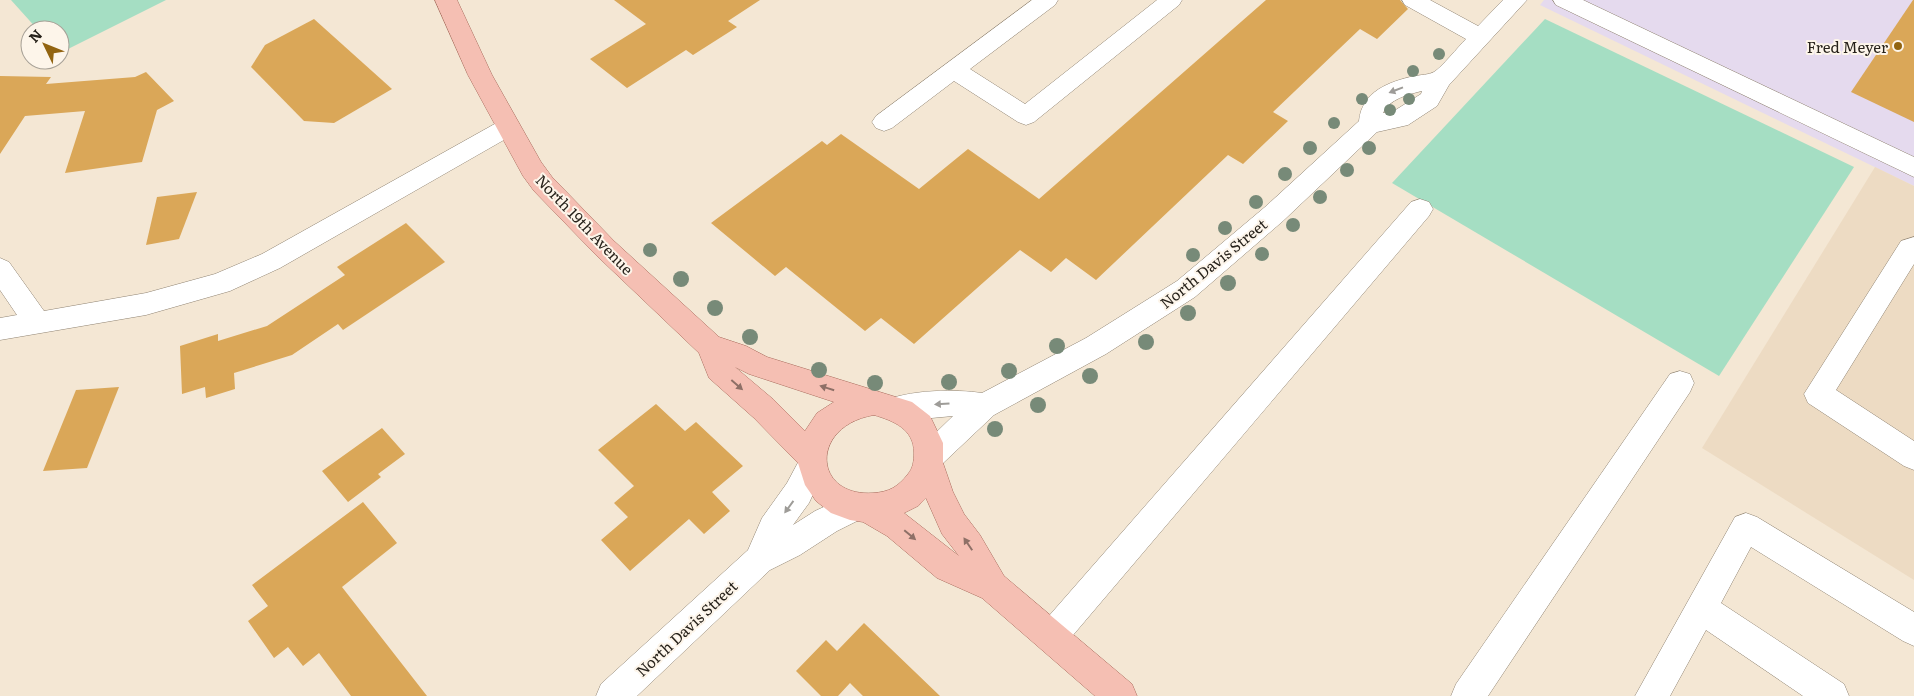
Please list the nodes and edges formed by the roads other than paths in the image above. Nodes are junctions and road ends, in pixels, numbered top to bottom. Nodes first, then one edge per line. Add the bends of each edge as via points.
1 (446, 0) edge
2 (1047, 0) edge
3 (1170, 0) edge
4 (1413, 0) edge
5 (1516, 0) edge
6 (1564, 0) edge
7 (1480, 36) junction
8 (954, 70) junction
9 (884, 122) dead end
10 (508, 127) junction
11 (1914, 168) edge
12 (1420, 209) dead end
13 (1914, 247) edge
14 (0, 269) edge
15 (38, 323) junction
16 (0, 329) edge
17 (710, 346) junction
18 (1680, 383) dead end
19 (887, 406) junction
20 (984, 406) junction
21 (1914, 457) edge
22 (812, 461) junction
23 (929, 461) junction
24 (861, 508) junction
25 (759, 560) junction
26 (993, 586) junction
27 (1701, 608) junction
28 (1914, 630) edge
29 (1052, 636) junction
30 (613, 696) edge
31 (1120, 696) edge
32 (1468, 696) edge
33 (1652, 696) edge
34 (1832, 696) edge

1 - 10 main road, North 19th Avenue
2 - 8 street
3 - 8 street via 1026,116
4 - 7 street
5 - 7 street, North Davis Street
6 - 11 street
7 - 20 street, North Davis Street via 1440,80 1429,100 1400,119 1370,124 1274,214 1186,289 1089,350
8 - 9 street
10 - 15 street via 271,261 221,283 146,304
10 - 17 main road, North 19th Avenue via 543,184 604,248
12 - 29 street
13 - 21 street via 1910,248 1818,394
14 - 15 street
15 - 16 street
19 -> 17 main road, North 19th Avenue via 759,366
17 -> 22 main road, North 19th Avenue via 719,370 764,409
18 - 32 street
20 -> 19 street via 963,403
19 - 22 main road via 854,406 836,414 819,434
19 - 23 main road, North 19th Avenue via 910,414 919,423 926,433
20 - 23 street, North Davis Street
22 - 24 main road, North 19th Avenue via 816,479 825,492 838,502
22 -> 25 street via 798,493 774,528
23 - 24 main road via 917,488 907,496 882,508
26 -> 23 main road, North 19th Avenue via 953,524 938,494
24 - 25 street via 826,521
24 -> 26 main road, North 19th Avenue via 898,526 948,567
25 - 30 street, North Davis Street
26 - 29 main road, North 19th Avenue
27 - 28 street via 1746,528
27 - 33 street
27 - 34 street
29 - 31 main road, North 19th Avenue

